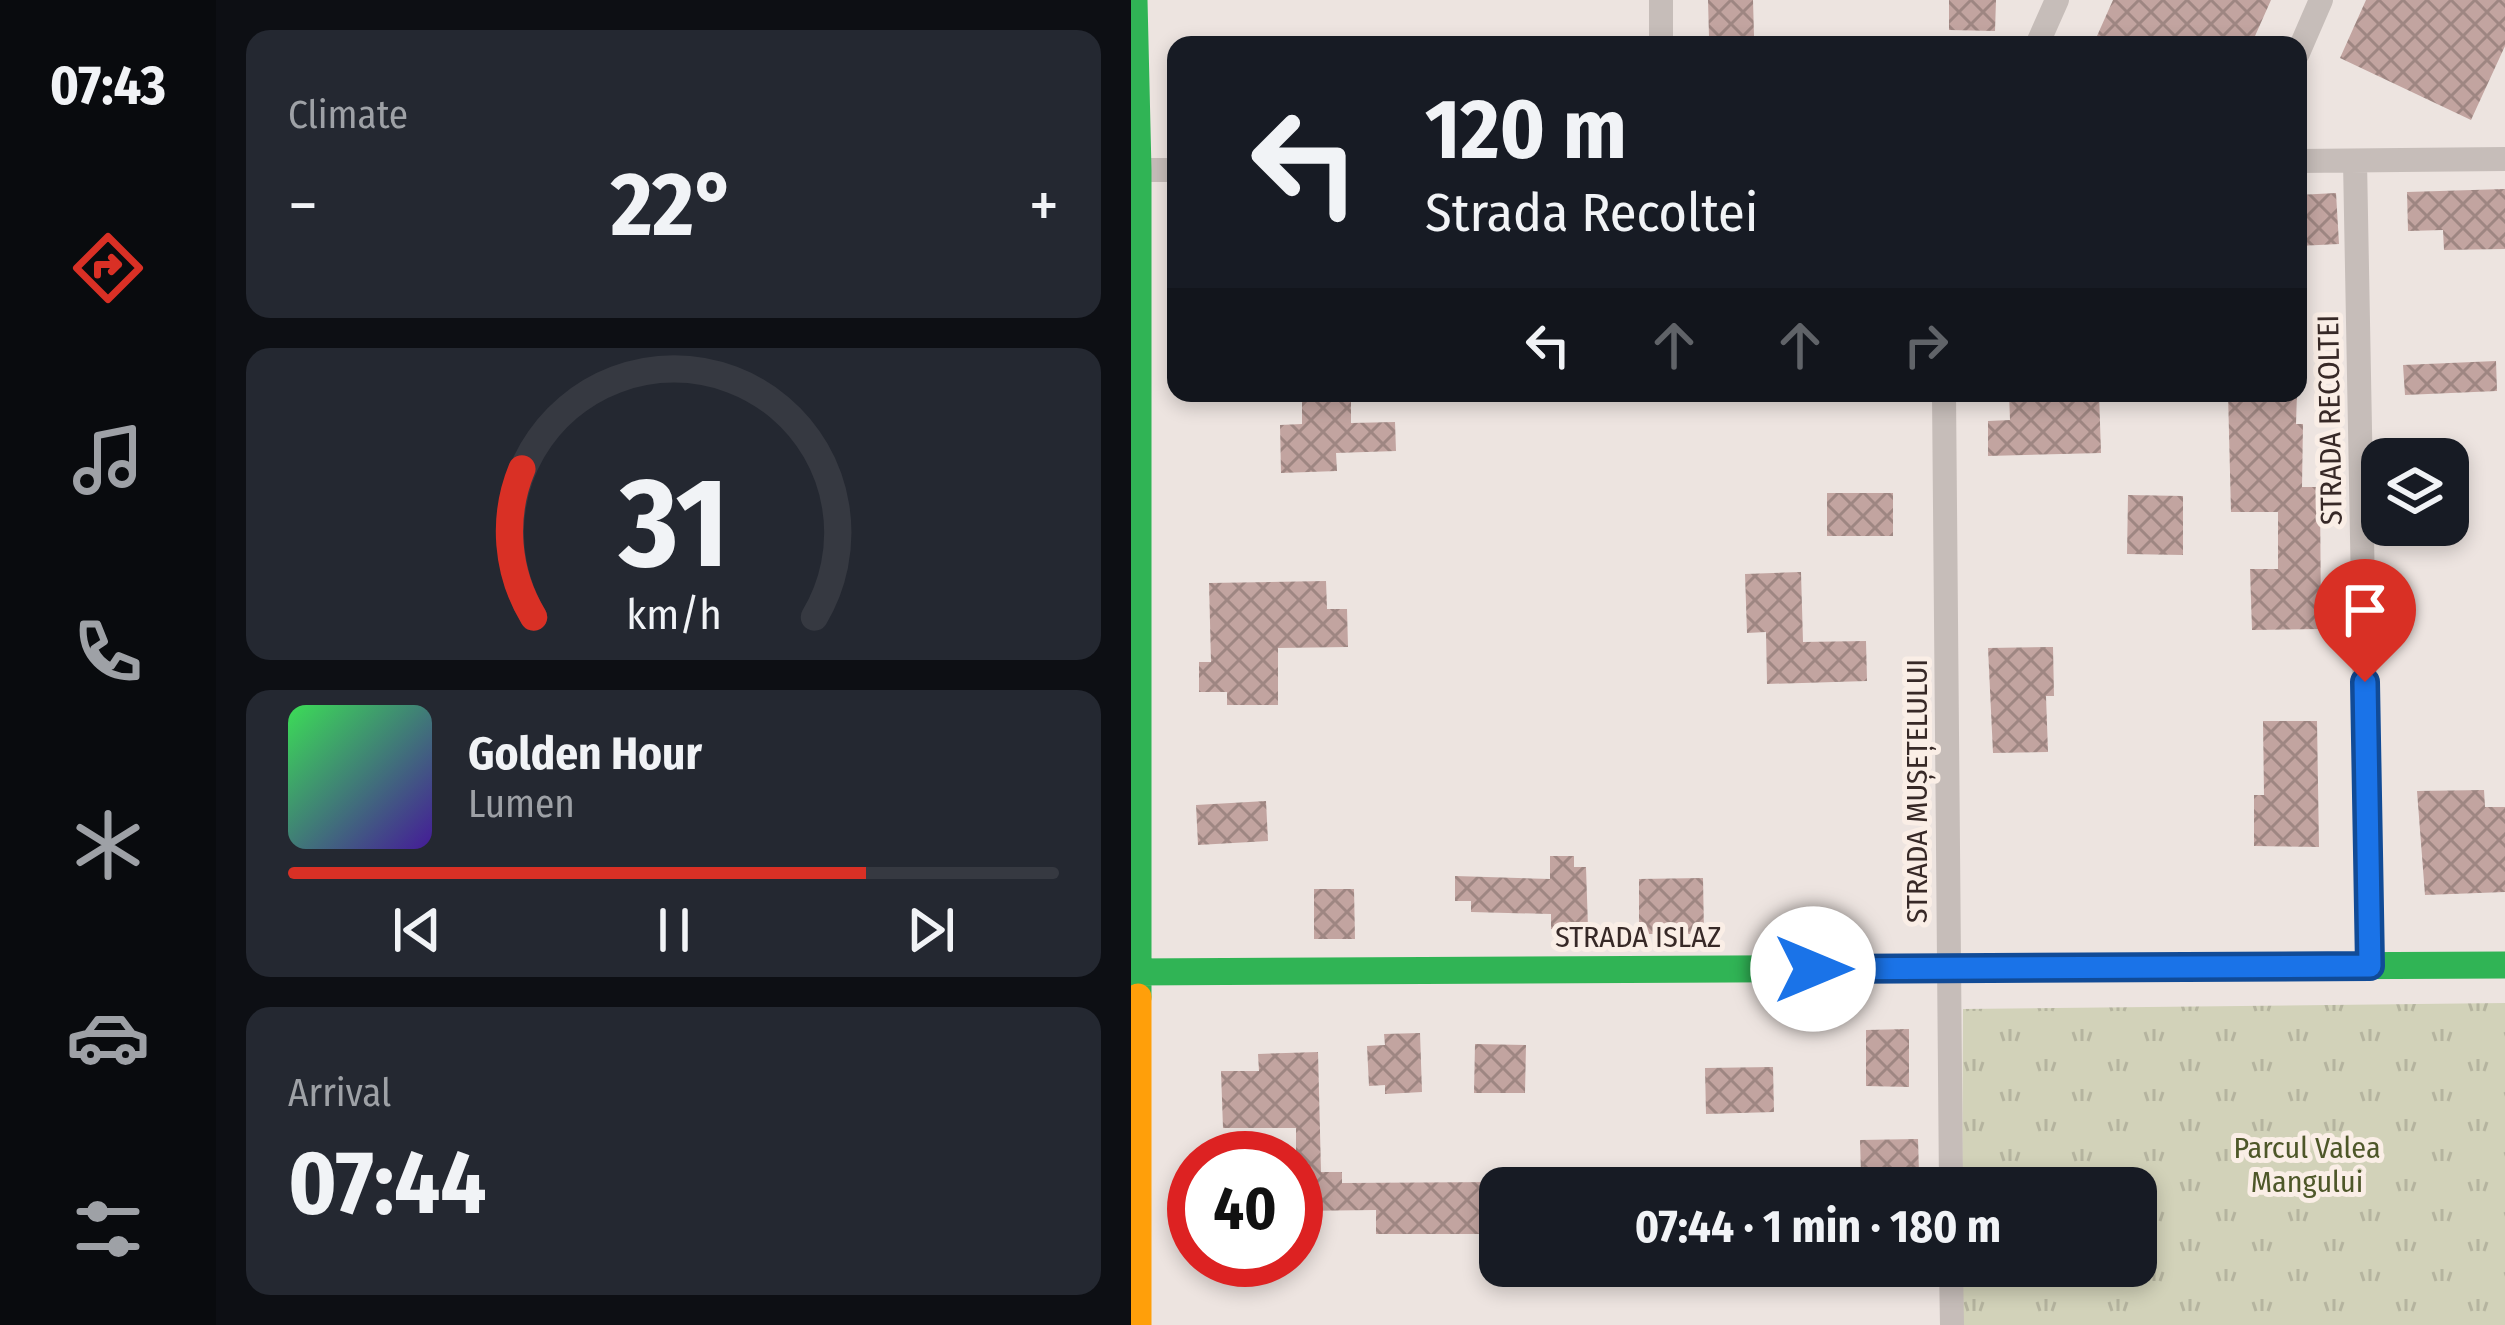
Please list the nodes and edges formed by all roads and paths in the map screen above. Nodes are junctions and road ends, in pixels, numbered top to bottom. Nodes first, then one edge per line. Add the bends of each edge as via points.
1 (1134, 0) edge
2 (1661, 0) edge
3 (2057, 0) edge
4 (2321, 0) edge
5 (1661, 36) edge
6 (2041, 36) edge
7 (2305, 36) edge
8 (2503, 155) edge
9 (2355, 160) junction
10 (2307, 161) edge
11 (1138, 170) junction
12 (1167, 170) edge
13 (1944, 402) edge
14 (2505, 965) edge
15 (2370, 966) junction
16 (1949, 969) junction
17 (1134, 972) edge
18 (1951, 1167) edge
19 (1951, 1287) edge
20 (1138, 1325) edge
21 (1952, 1325) edge

1 - 11 street
2 - 5 street
3 - 6 street
4 - 7 street
8 - 9 street
9 - 10 street
9 - 15 street, STRADA RECOLTEI
11 - 12 street
11 - 17 street
13 - 16 street, STRADA MUȘEȚELULUI
14 - 15 street, STRADA ISLAZ
15 - 16 street, STRADA ISLAZ
16 - 17 street, STRADA ISLAZ
16 - 18 street, STRADA MUȘEȚELULUI
17 - 20 street
19 - 21 street

